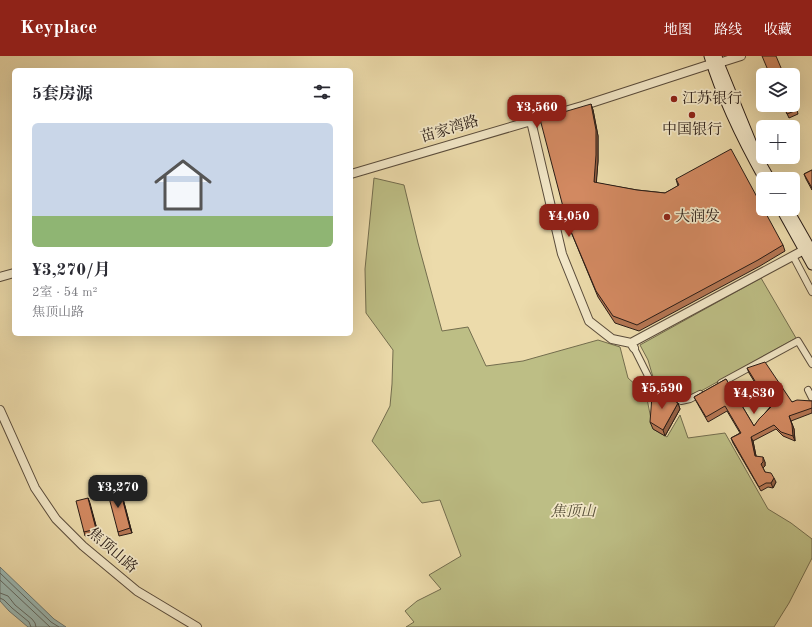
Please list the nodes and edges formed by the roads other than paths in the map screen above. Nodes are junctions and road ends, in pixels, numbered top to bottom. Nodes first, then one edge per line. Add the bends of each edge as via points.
1 (741, 56) edge
2 (714, 60) edge
3 (531, 121) junction
4 (760, 172) edge
5 (766, 172) edge
6 (353, 173) edge
7 (786, 216) edge
8 (792, 216) edge
9 (810, 249) edge
10 (793, 256) junction
11 (812, 265) edge
12 (12, 274) edge
13 (0, 277) edge
14 (812, 292) edge
15 (633, 345) junction
16 (812, 364) edge
17 (715, 386) edge
18 (709, 389) edge
19 (808, 390) dead end
20 (812, 398) edge
21 (0, 410) edge
22 (197, 627) edge

1 - 2 street, 苗家湾路
2 - 3 street, 苗家湾路
2 - 4 main road via 725,103
2 - 5 main road
3 - 6 street, 苗家湾路
3 - 15 street via 562,254 589,321 612,339
7 - 9 main road
8 - 9 main road
9 - 10 street
9 - 11 main road
10 - 14 street
10 - 15 street
12 - 13 street
15 - 18 street via 654,388 681,401
16 - 17 street via 798,341
19 - 20 street
21 - 22 street, 焦顶山路 via 36,488 56,519 83,546 136,591

